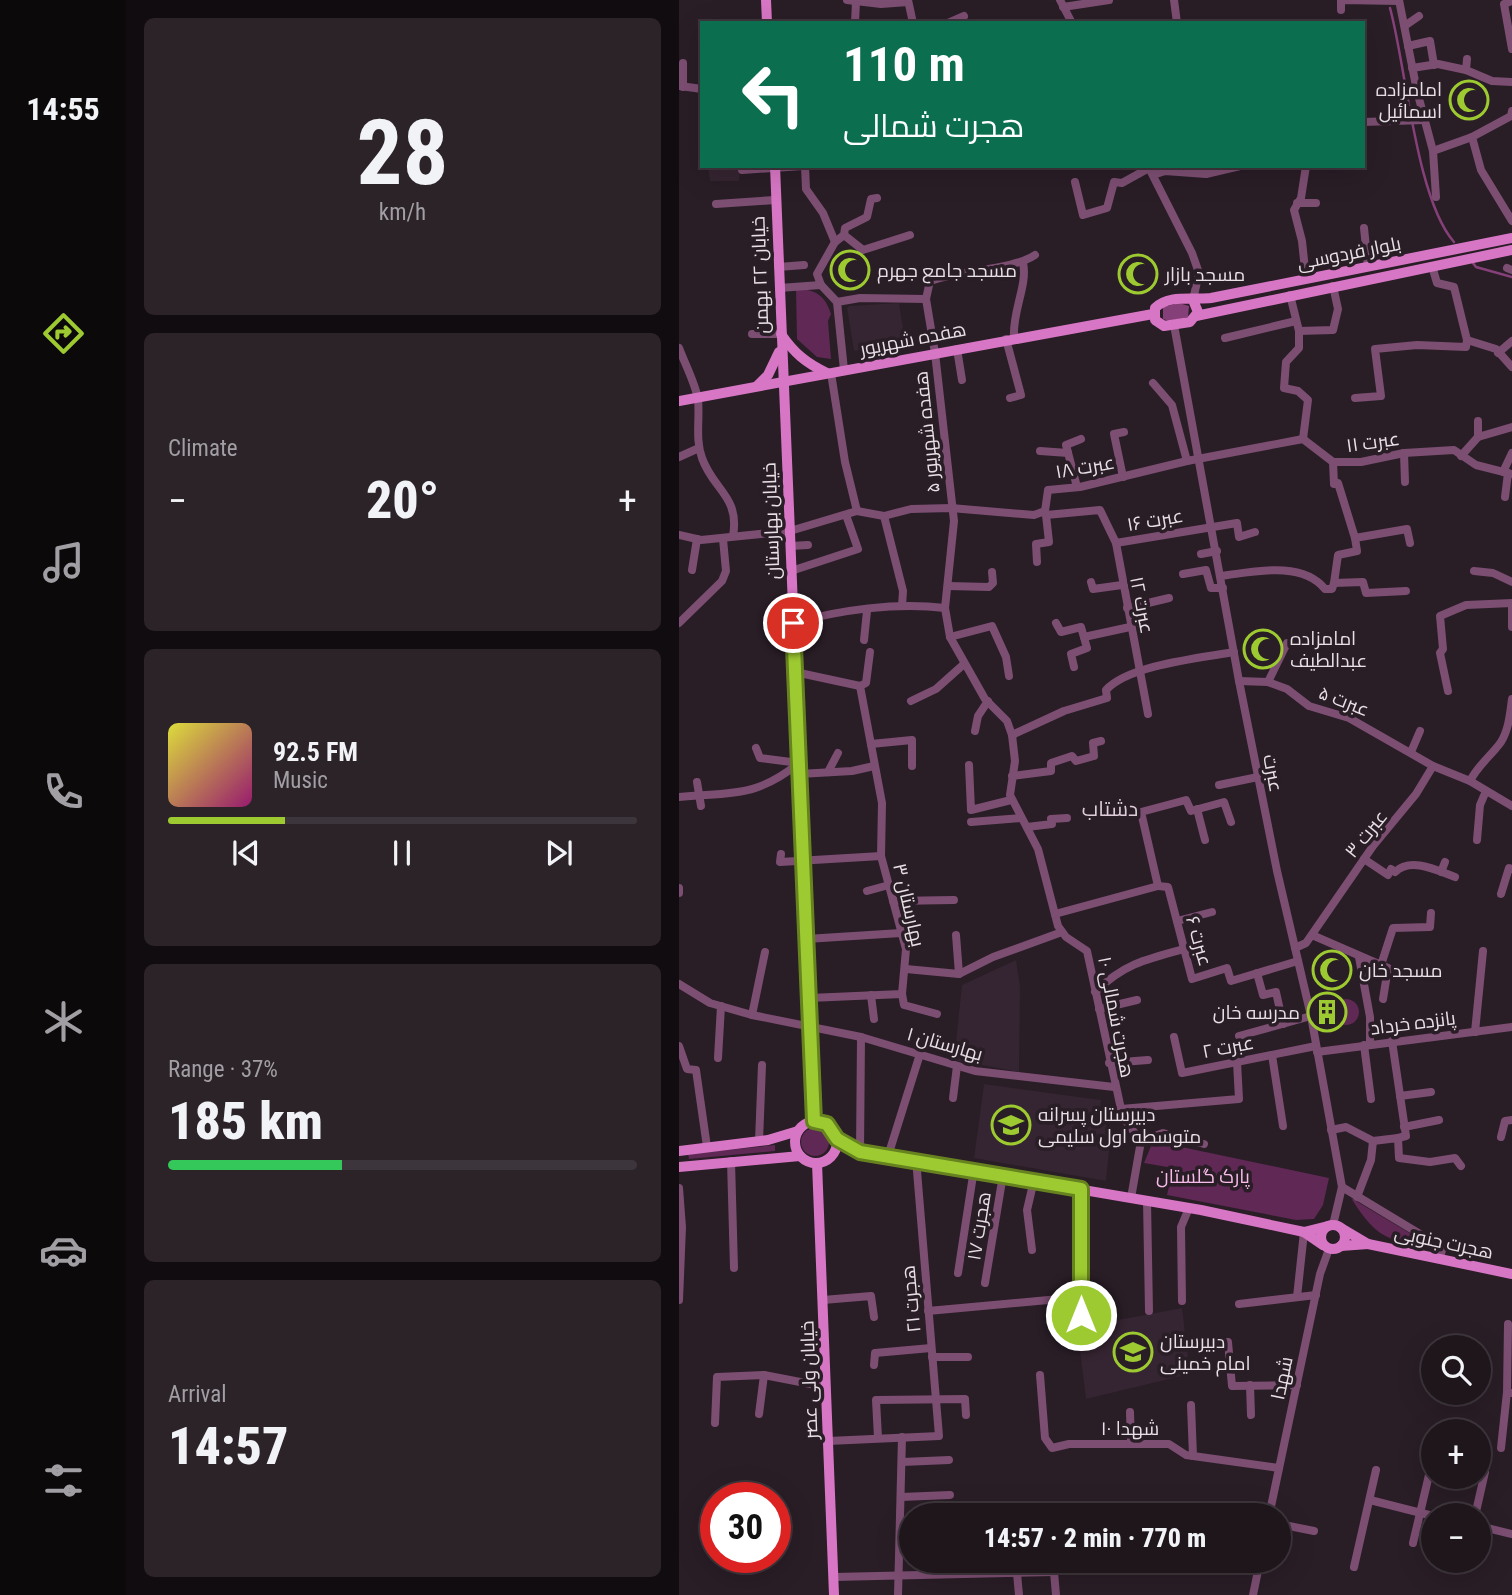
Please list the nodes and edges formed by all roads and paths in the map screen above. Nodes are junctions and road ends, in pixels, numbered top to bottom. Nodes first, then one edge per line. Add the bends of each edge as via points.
1 (1109, 0) edge
2 (1174, 0) edge
3 (765, 1) edge
4 (852, 1) edge
5 (908, 1) edge
6 (1399, 1) edge
7 (1506, 2) edge
8 (1061, 3) edge
9 (1341, 10) dead end
10 (964, 16) dead end
11 (1419, 16) dead end
12 (767, 21) edge
13 (855, 21) edge
14 (913, 21) edge
15 (953, 21) edge
16 (1071, 21) edge
17 (1177, 21) edge
18 (1406, 25) junction
19 (1408, 46) junction
20 (1512, 49) edge
21 (1467, 59) dead end
22 (684, 63) dead end
23 (1434, 65) junction
24 (1412, 68) junction
25 (1466, 70) junction
26 (1512, 82) edge
27 (681, 86) edge
28 (700, 89) edge
29 (1512, 114) edge
30 (1423, 120) junction
31 (1365, 122) edge
32 (1472, 137) junction
33 (1433, 152) junction
34 (764, 168) edge
35 (775, 168) edge
36 (804, 168) edge
37 (1232, 168) edge
38 (1306, 168) edge
39 (742, 170) dead end
40 (1150, 170) edge
41 (1075, 182) dead end
42 (1436, 197) dead end
43 (877, 198) dead end
44 (775, 200) junction
45 (1297, 203) junction
46 (1316, 203) dead end
47 (716, 204) dead end
48 (1510, 214) edge
49 (1364, 228) dead end
50 (910, 235) dead end
51 (844, 236) junction
52 (1512, 237) edge
53 (835, 242) junction
54 (1512, 250) edge
55 (1035, 255) dead end
56 (1023, 263) junction
57 (804, 265) dead end
58 (1432, 266) junction
59 (778, 267) junction
60 (1368, 267) junction
61 (1306, 279) junction
62 (821, 285) junction
63 (1333, 286) junction
64 (779, 288) junction
65 (1290, 295) junction
66 (926, 299) junction
67 (1193, 300) junction
68 (837, 302) junction
69 (1153, 314) junction
70 (1196, 316) junction
71 (1296, 321) junction
72 (1174, 326) junction
73 (1299, 331) junction
74 (752, 334) dead end
75 (781, 337) junction
76 (1225, 338) dead end
77 (1010, 339) junction
78 (1467, 340) junction
79 (1512, 341) edge
80 (679, 348) edge
81 (957, 349) junction
82 (935, 353) junction
83 (1498, 353) junction
84 (1512, 367) edge
85 (844, 370) junction
86 (829, 373) junction
87 (962, 380) dead end
88 (782, 382) junction
89 (1153, 383) dead end
90 (757, 387) junction
91 (698, 398) junction
92 (1010, 398) dead end
93 (1355, 398) dead end
94 (679, 401) edge
95 (1189, 401) junction
96 (1172, 405) junction
97 (1478, 421) dead end
98 (1512, 427) edge
99 (1123, 432) dead end
100 (1478, 437) junction
101 (1081, 439) dead end
102 (1303, 439) junction
103 (699, 448) junction
104 (1040, 451) dead end
105 (1068, 453) junction
106 (1404, 453) junction
107 (1512, 453) edge
108 (1461, 456) junction
109 (679, 457) edge
110 (1200, 460) junction
111 (1187, 461) junction
112 (1333, 462) junction
113 (1507, 473) edge
114 (1123, 477) junction
115 (1405, 482) dead end
116 (1077, 487) junction
117 (1505, 497) dead end
118 (951, 508) junction
119 (857, 510) junction
120 (1046, 513) junction
121 (845, 515) junction
122 (884, 516) junction
123 (1212, 526) junction
124 (790, 531) junction
125 (1255, 532) dead end
126 (679, 535) edge
127 (733, 536) junction
128 (1355, 538) junction
129 (698, 539) junction
130 (723, 539) junction
131 (1116, 543) junction
132 (1410, 543) dead end
133 (808, 545) dead end
134 (790, 546) junction
135 (1217, 551) junction
136 (1201, 554) dead end
137 (1037, 562) dead end
138 (692, 570) dead end
139 (791, 571) junction
140 (1474, 571) dead end
141 (992, 572) dead end
142 (1183, 575) dead end
143 (1221, 576) junction
144 (1091, 582) dead end
145 (1512, 582) edge
146 (1334, 583) junction
147 (1122, 584) junction
148 (948, 586) junction
149 (1223, 588) junction
150 (1406, 591) dead end
151 (1170, 598) dead end
152 (1512, 604) edge
153 (902, 606) junction
154 (945, 608) junction
155 (1127, 608) junction
156 (867, 611) junction
157 (679, 623) edge
158 (793, 623) junction
159 (1056, 623) dead end
160 (1512, 627) edge
161 (1130, 628) junction
162 (950, 637) junction
163 (1084, 637) junction
164 (864, 640) dead end
165 (1329, 644) dead end
166 (870, 652) dead end
167 (1234, 652) junction
168 (964, 664) junction
169 (1074, 667) dead end
170 (795, 672) junction
171 (1140, 673) junction
172 (1009, 676) dead end
173 (1239, 681) junction
174 (1268, 682) junction
175 (860, 686) junction
176 (1448, 691) dead end
177 (1512, 699) edge
178 (911, 701) dead end
179 (988, 701) junction
180 (1148, 713) dead end
181 (975, 731) dead end
182 (1420, 731) dead end
183 (1012, 735) junction
184 (1101, 741) dead end
185 (871, 744) junction
186 (756, 748) dead end
187 (1411, 752) junction
188 (838, 753) dead end
189 (799, 763) junction
190 (874, 765) junction
191 (969, 765) dead end
192 (912, 766) dead end
193 (1433, 766) junction
194 (828, 772) junction
195 (799, 774) junction
196 (1012, 776) junction
197 (1258, 777) junction
198 (1470, 781) junction
199 (697, 782) dead end
200 (1219, 785) dead end
201 (1486, 791) junction
202 (699, 795) junction
203 (679, 797) edge
204 (1011, 800) junction
205 (701, 806) dead end
206 (1512, 806) edge
207 (1197, 809) junction
208 (1021, 818) junction
209 (1067, 818) dead end
210 (971, 822) dead end
211 (1231, 822) dead end
212 (1027, 828) junction
213 (1205, 840) dead end
214 (1477, 841) dead end
215 (881, 856) junction
216 (1364, 859) junction
217 (803, 860) junction
218 (780, 862) dead end
219 (1445, 862) dead end
220 (1512, 869) edge
221 (1441, 872) junction
222 (1455, 877) dead end
223 (889, 885) junction
224 (1158, 886) junction
225 (679, 888) edge
226 (867, 891) dead end
227 (679, 893) edge
228 (1501, 894) dead end
229 (954, 900) dead end
230 (893, 901) junction
231 (1212, 912) dead end
232 (1055, 914) junction
233 (1431, 914) dead end
234 (1177, 921) junction
235 (1062, 932) junction
236 (901, 933) junction
237 (956, 935) dead end
238 (1312, 935) junction
239 (806, 939) junction
240 (1295, 948) junction
241 (1184, 949) junction
242 (1483, 951) dead end
243 (765, 952) dead end
244 (1359, 957) junction
245 (1298, 961) junction
246 (1381, 965) junction
247 (906, 968) junction
248 (1257, 973) junction
249 (959, 974) junction
250 (679, 984) edge
251 (1095, 992) junction
252 (902, 993) junction
253 (871, 995) junction
254 (809, 998) junction
255 (1383, 999) dead end
256 (1137, 1000) dead end
257 (721, 1006) junction
258 (1098, 1009) junction
259 (937, 1014) dead end
260 (752, 1015) junction
261 (1311, 1016) junction
262 (874, 1020) dead end
263 (1283, 1024) junction
264 (810, 1027) junction
265 (1512, 1027) edge
266 (1475, 1032) junction
267 (1240, 1036) dead end
268 (860, 1037) junction
269 (1174, 1037) dead end
270 (1392, 1041) junction
271 (1367, 1044) junction
272 (679, 1046) edge
273 (1317, 1049) junction
274 (920, 1054) junction
275 (1272, 1055) junction
276 (719, 1058) dead end
277 (1148, 1060) dead end
278 (1237, 1062) junction
279 (1109, 1063) junction
280 (762, 1065) dead end
281 (957, 1066) junction
282 (1114, 1087) junction
283 (1431, 1092) dead end
284 (1400, 1096) junction
285 (953, 1098) dead end
286 (1371, 1099) dead end
287 (1121, 1109) junction
288 (1440, 1120) dead end
289 (1512, 1120) edge
290 (814, 1121) junction
291 (1283, 1126) dead end
292 (1405, 1127) junction
293 (1331, 1130) junction
294 (798, 1131) junction
295 (1398, 1138) junction
296 (1501, 1138) dead end
297 (837, 1139) junction
298 (759, 1141) junction
299 (1141, 1141) junction
300 (1373, 1141) junction
301 (1205, 1144) dead end
302 (707, 1147) junction
303 (679, 1151) edge
304 (860, 1152) junction
305 (800, 1156) junction
306 (832, 1156) junction
307 (888, 1156) junction
308 (916, 1159) junction
309 (731, 1161) junction
310 (817, 1163) junction
311 (1461, 1166) dead end
312 (679, 1167) edge
313 (974, 1169) junction
314 (1003, 1175) junction
315 (1034, 1180) junction
316 (1342, 1187) junction
317 (679, 1188) edge
318 (1081, 1189) junction
319 (1357, 1196) junction
320 (1132, 1198) junction
321 (1147, 1200) junction
322 (1189, 1208) junction
323 (1334, 1226) junction
324 (1304, 1232) junction
325 (1369, 1244) junction
326 (1341, 1246) junction
327 (1327, 1247) junction
328 (1032, 1250) dead end
329 (1439, 1259) junction
330 (734, 1268) dead end
331 (958, 1273) dead end
332 (1512, 1275) edge
333 (985, 1283) dead end
334 (1316, 1295) junction
335 (1081, 1297) junction
336 (1297, 1297) junction
337 (679, 1300) edge
338 (823, 1300) junction
339 (1182, 1301) dead end
340 (1239, 1304) dead end
341 (928, 1311) junction
342 (1149, 1311) dead end
343 (1081, 1315) dead end
344 (874, 1317) dead end
345 (1508, 1324) dead end
346 (1228, 1342) dead end
347 (932, 1353) junction
348 (968, 1357) dead end
349 (874, 1365) dead end
350 (764, 1375) junction
351 (1040, 1375) dead end
352 (1250, 1385) junction
353 (1297, 1385) junction
354 (826, 1387) junction
355 (1510, 1392) edge
356 (936, 1401) junction
357 (1191, 1405) dead end
358 (1130, 1412) dead end
359 (759, 1414) dead end
360 (966, 1415) dead end
361 (1251, 1415) dead end
362 (715, 1423) dead end
363 (902, 1437) junction
364 (878, 1438) junction
365 (828, 1441) junction
366 (1131, 1443) junction
367 (1501, 1448) dead end
368 (1193, 1455) junction
369 (949, 1460) dead end
370 (902, 1462) junction
371 (1279, 1468) junction
372 (1376, 1470) dead end
373 (1426, 1489) edge
374 (950, 1495) dead end
375 (901, 1497) junction
376 (1370, 1500) junction
377 (901, 1503) edge
378 (1272, 1503) edge
379 (1420, 1513) junction
380 (1291, 1526) edge
381 (1491, 1529) edge
382 (1314, 1531) dead end
383 (1512, 1534) edge
384 (1413, 1543) dead end
385 (1354, 1567) dead end
386 (1015, 1573) joint
387 (1054, 1573) edge
388 (1257, 1573) edge
389 (899, 1575) junction
390 (834, 1577) junction
391 (834, 1595) edge
392 (898, 1595) edge
393 (1019, 1595) edge
394 (1056, 1595) edge
395 (1253, 1595) edge

1 - 8 street
2 - 17 street
3 - 12 main road
4 - 5 street
4 - 13 street
5 - 14 street
6 - 9 street via 1342,1
6 - 18 street
7 - 20 street
8 - 16 street
10 - 15 street
11 - 18 street
18 - 19 street
19 - 23 street via 1430,41
19 - 24 street
21 - 25 street
22 - 27 street
23 - 24 street
23 - 25 street
24 - 30 street
25 - 26 street via 1492,81
27 - 28 street
29 - 32 street
30 - 31 street
30 - 33 street
32 - 33 street
32 - 48 street via 1481,170
33 - 42 street
34 - 39 street
35 - 44 main road, خیابان ۲۲ بهمن
36 - 53 street via 806,189
37 - 40 street via 1206,174
38 - 45 street
40 - 41 street via 1114,182 1107,208 1083,215
40 - 67 street via 1199,273
43 - 51 street via 871,200 867,217 845,228
44 - 47 street
44 - 59 main road, خیابان ۲۲ بهمن
45 - 46 street
45 - 61 street via 1294,210
49 - 60 street
50 - 51 street via 863,250
51 - 53 street
52 - 60 main road, بلوار فردوسی
53 - 62 street via 817,274
54 - 58 main road, بلوار فردوسی
55 - 56 street
56 - 66 street via 954,272 930,281
56 - 77 street via 1023,284
57 - 59 street
58 - 63 main road, بلوار فردوسی
58 - 78 street via 1437,283 1454,287
59 - 64 main road, خیابان ۲۲ بهمن
60 - 61 main road, بلوار فردوسی
61 - 67 main road, بلوار فردوسی
62 - 64 street
62 - 68 street
63 - 65 main road, بلوار فردوسی
63 - 73 street via 1338,309 1333,330
64 - 75 main road, خیابان ۲۲ بهمن
65 - 70 main road, بلوار فردوسی
65 - 71 street
66 - 68 street
66 - 82 street, هفده شهریور ۵
67 - 69 main road, بلوار فردوسی via 1159,304
67 - 70 main road
68 - 85 street
69 - 72 main road via 1160,325
69 - 77 main road, هفده شهریور
70 - 72 main road, بلوار فردوسی
71 - 73 street
71 - 76 street
72 - 95 street, عبرت
73 - 102 street via 1299,348 1286,362 1285,388 1308,400
74 - 75 street
75 - 86 main road via 808,365
75 - 88 main road, خیابان ۲۲ بهمن
75 - 90 main road via 772,368
77 - 81 main road, هفده شهریور
77 - 92 street via 1021,395
78 - 83 street
78 - 93 street via 1465,347 1375,349 1381,396
79 - 83 street
80 - 91 street
81 - 82 main road, هفده شهریور
81 - 87 street
82 - 85 main road, هفده شهریور
82 - 118 street, هفده شهریور ۵
83 - 84 street
85 - 86 main road, هفده شهریور
86 - 88 main road, هفده شهریور
86 - 119 street
88 - 90 main road, هفده شهریور
88 - 124 main road, خیابان بهارستان
89 - 96 street
90 - 91 main road, هفده شهریور
91 - 94 main road, هفده شهریور
91 - 103 street
95 - 96 street
95 - 110 street, عبرت
96 - 111 street
97 - 100 street
98 - 100 street
99 - 114 street via 1114,434
100 - 108 street
101 - 105 street via 1066,445
102 - 110 street
102 - 112 street, عبرت ۱۱
103 - 109 street
103 - 127 street via 703,463 730,500
104 - 105 street
105 - 116 street
106 - 108 street, عبرت ۱۱ via 1454,450
106 - 112 street, عبرت ۱۱ via 1361,463
106 - 115 street
107 - 113 street
108 - 113 street, عبرت ۱۱
110 - 111 street, عبرت ۱۸
110 - 123 street, عبرت
111 - 114 street, عبرت ۱۸
112 - 128 street via 1334,484 1339,483
113 - 117 street
114 - 116 street, عبرت ۱۸
116 - 120 street, عبرت ۱۸ via 1048,490
118 - 120 street
118 - 122 street via 911,509
118 - 148 street, هفده شهریور ۵
119 - 121 street
119 - 122 street
120 - 131 street, عبرت ۱۶ via 1100,510
120 - 137 street via 1049,542 1036,544
121 - 124 street
121 - 139 street via 858,549
122 - 153 street via 903,591
123 - 125 street via 1237,523 1239,537
123 - 131 street, عبرت ۱۶
123 - 135 street, عبرت
124 - 127 street
124 - 134 main road, خیابان بهارستان
126 - 129 street
127 - 130 street
128 - 132 street via 1407,528
128 - 146 street via 1357,551 1338,555
129 - 130 street
129 - 138 street
130 - 157 street via 726,571 722,581
131 - 147 street, عبرت ۱۲
133 - 134 street
134 - 139 main road, خیابان بهارستان
135 - 136 street
135 - 143 street, عبرت
139 - 158 main road, خیابان بهارستان
140 - 145 street
141 - 148 street via 989,587
142 - 149 street via 1206,570 1211,588
143 - 146 street via 1282,569 1318,580 1325,589 1332,589
143 - 149 street, عبرت
144 - 147 street via 1093,590
146 - 150 street via 1359,580 1366,593
147 - 155 street, عبرت ۱۲
148 - 154 street, هفده شهریور ۵
149 - 167 street, عبرت
151 - 155 street
152 - 160 street
152 - 176 street via 1467,605 1440,616 1440,653
153 - 154 street
153 - 156 street
154 - 162 street, هفده شهریور ۵
155 - 161 street, عبرت ۱۲
156 - 158 street
156 - 164 street
158 - 170 main road, خیابان بهارستان
159 - 163 street via 1061,632 1081,626
161 - 163 street
161 - 171 street, عبرت ۱۲
162 - 168 street, هفده شهریور ۵
162 - 172 street via 992,626
163 - 169 street via 1087,648 1072,654
165 - 174 street via 1287,643
166 - 175 street via 866,683
167 - 171 street
167 - 173 street, عبرت
168 - 178 street via 936,689
168 - 179 street, هفده شهریور ۵
170 - 175 street
170 - 189 main road, خیابان بهارستان
171 - 180 street, عبرت ۱۲
171 - 183 street via 1114,682 1106,690 1107,698 1095,704
173 - 174 street, عبرت ۵
173 - 197 street, عبرت
174 - 187 street, عبرت ۵
175 - 185 street, بهارستان ۳
177 - 198 street via 1501,742
179 - 181 street
179 - 183 street, هفده شهریور ۵ via 1007,721
182 - 187 street
183 - 196 street
184 - 196 street via 1093,743 1094,756 1076,761 1072,756 1051,762 1051,771
185 - 190 street, بهارستان ۳
185 - 192 street via 912,740
186 - 189 street via 759,758
187 - 193 street, عبرت ۵
188 - 194 street
189 - 195 main road, خیابان بهارستان
189 - 202 street via 763,787
190 - 194 street
190 - 215 street, بهارستان ۳ via 881,803
191 - 204 street via 971,810
193 - 198 street
193 - 216 street, عبرت ۳
194 - 195 street
195 - 217 main road, خیابان بهارستان
196 - 204 street
197 - 200 street
197 - 240 street, عبرت
198 - 201 street
199 - 202 street
201 - 206 street
201 - 214 street
202 - 203 street
202 - 205 street
204 - 208 street, هجرت شمالی ۱۰
207 - 211 street via 1224,802
207 - 213 street
207 - 224 street via 1191,811 1187,800 1141,812
208 - 210 street
208 - 212 street, هجرت شمالی ۱۰
209 - 212 street
212 - 232 street, هجرت شمالی ۱۰ via 1038,849
215 - 217 street
215 - 223 street, بهارستان ۳
216 - 221 street via 1388,875 1391,869 1395,872 1411,863
216 - 238 street, عبرت ۳
217 - 218 street
217 - 239 main road, خیابان بهارستان
219 - 221 street
220 - 228 street
221 - 222 street
223 - 226 street
223 - 230 street, بهارستان ۳
224 - 232 street
224 - 234 street, عبرت ۶ via 1168,887
225 - 227 street
229 - 230 street
230 - 236 street, بهارستان ۳
231 - 234 street
232 - 235 street, هجرت شمالی ۱۰
233 - 246 street via 1430,927 1393,928
234 - 241 street, عبرت ۶
235 - 249 street
235 - 251 street, هجرت شمالی ۱۰ via 1087,951
236 - 239 street
236 - 247 street, بهارستان ۳
237 - 249 street
238 - 240 street, عبرت ۳
238 - 244 street
239 - 254 main road, خیابان بهارستان
240 - 245 street, عبرت
241 - 248 street, عبرت ۶ via 1192,979 1227,968 1231,981
241 - 251 street via 1132,963
242 - 266 street
243 - 260 street
244 - 246 street
244 - 271 street via 1370,1017
245 - 248 street, عبرت ۶
245 - 261 street, عبرت
246 - 255 street via 1388,968
247 - 249 street
247 - 252 street, بهارستان ۳
248 - 263 street via 1263,995 1276,992
250 - 257 street, بهارستان ۱
251 - 258 street, هجرت شمالی ۱۰
252 - 253 street
252 - 259 street via 904,1005
253 - 254 street
253 - 262 street
254 - 264 main road, خیابان بهارستان
256 - 258 street
257 - 260 street, بهارستان ۱
257 - 276 street
258 - 279 street, هجرت شمالی ۱۰
260 - 264 street, بهارستان ۱
261 - 263 street
261 - 273 street, عبرت
263 - 267 street
264 - 268 street, بهارستان ۱
264 - 290 main road, خیابان بهارستان
265 - 266 street, پانزده خرداد
266 - 270 street, پانزده خرداد
268 - 274 street, بهارستان ۱
268 - 304 street
269 - 278 street, عبرت ۲ via 1182,1073
270 - 271 street, پانزده خرداد
270 - 284 street
271 - 273 street, پانزده خرداد
271 - 286 street
272 - 302 street via 687,1069 696,1070
273 - 275 street, عبرت ۲
273 - 293 street, عبرت
274 - 281 street, بهارستان ۱
274 - 307 street
275 - 278 street, عبرت ۲
275 - 291 street
277 - 279 street
278 - 287 street via 1239,1099
279 - 282 street, هجرت شمالی ۱۰
280 - 298 street
281 - 282 street, بهارستان ۱
281 - 285 street
282 - 287 street, هجرت شمالی ۱۰
283 - 284 street
284 - 292 street
287 - 299 street, هجرت شمالی ۱۰
288 - 292 street
289 - 296 street via 1505,1121
290 - 294 main road
290 - 297 main road via 832,1128
292 - 295 street via 1406,1136
293 - 300 street via 1346,1127
293 - 316 street, عبرت
294 - 298 main road
294 - 305 main road via 795,1143
295 - 300 street
295 - 311 street via 1399,1158 1430,1162 1455,1158
297 - 304 main road
297 - 306 main road
298 - 302 main road
299 - 301 street via 1163,1133
299 - 320 street
300 - 319 street
302 - 303 main road
304 - 306 main road
304 - 307 main road
305 - 309 main road
305 - 310 main road
306 - 310 main road
307 - 308 main road
308 - 313 main road
308 - 341 street, هجرت ۲۱
309 - 312 main road
309 - 330 street
310 - 338 main road, خیابان ولی عصر
313 - 314 main road
313 - 331 street
314 - 315 main road
314 - 333 street, هجرت ۱۷
315 - 318 main road
315 - 328 street via 1027,1210
316 - 319 street
316 - 323 street, عبرت
317 - 337 street via 683,1227
318 - 320 main road
318 - 335 street
319 - 329 street via 1443,1248
320 - 321 main road
321 - 322 main road
321 - 342 street
322 - 324 main road
322 - 339 street via 1181,1227
323 - 324 main road
323 - 325 main road
323 - 326 main road via 1345,1239
323 - 327 main road via 1321,1236
324 - 327 main road
324 - 336 street
325 - 326 main road
325 - 329 main road, هجرت جنوبی
326 - 327 main road
327 - 334 street, شهدا
329 - 332 main road, هجرت جنوبی
334 - 336 street
334 - 353 street, شهدا
335 - 341 street
335 - 343 street
336 - 340 street
338 - 344 street via 871,1296
338 - 354 main road, خیابان ولی عصر
341 - 347 street, هجرت ۲۱
345 - 355 street
346 - 352 street via 1232,1386
347 - 348 street
347 - 349 street via 876,1353
347 - 356 street, هجرت ۲۱
350 - 354 street
350 - 359 street
350 - 362 street via 717,1377
351 - 366 street, شهدا ۱۰ via 1045,1438 1052,1448
352 - 353 street
352 - 361 street
353 - 371 street, شهدا
354 - 365 main road, خیابان ولی عصر
355 - 367 street
356 - 360 street via 965,1399
356 - 363 street, هجرت ۲۱ via 939,1436
356 - 364 street via 876,1400
357 - 368 street
358 - 366 street
363 - 364 street
363 - 370 street
364 - 365 street
365 - 390 main road, خیابان ولی عصر
366 - 368 street, شهدا ۱۰ via 1169,1444
368 - 371 street, شهدا ۱۰
369 - 370 street
370 - 375 street
371 - 378 street, شهدا
372 - 376 street
373 - 379 street
374 - 375 street
375 - 377 street
376 - 379 street
376 - 385 street
379 - 384 street
380 - 382 street
381 - 383 street
386 - 389 street
386 - 393 street
387 - 394 street
388 - 395 street
389 - 390 street
389 - 392 street
390 - 391 main road, خیابان ولی عصر

